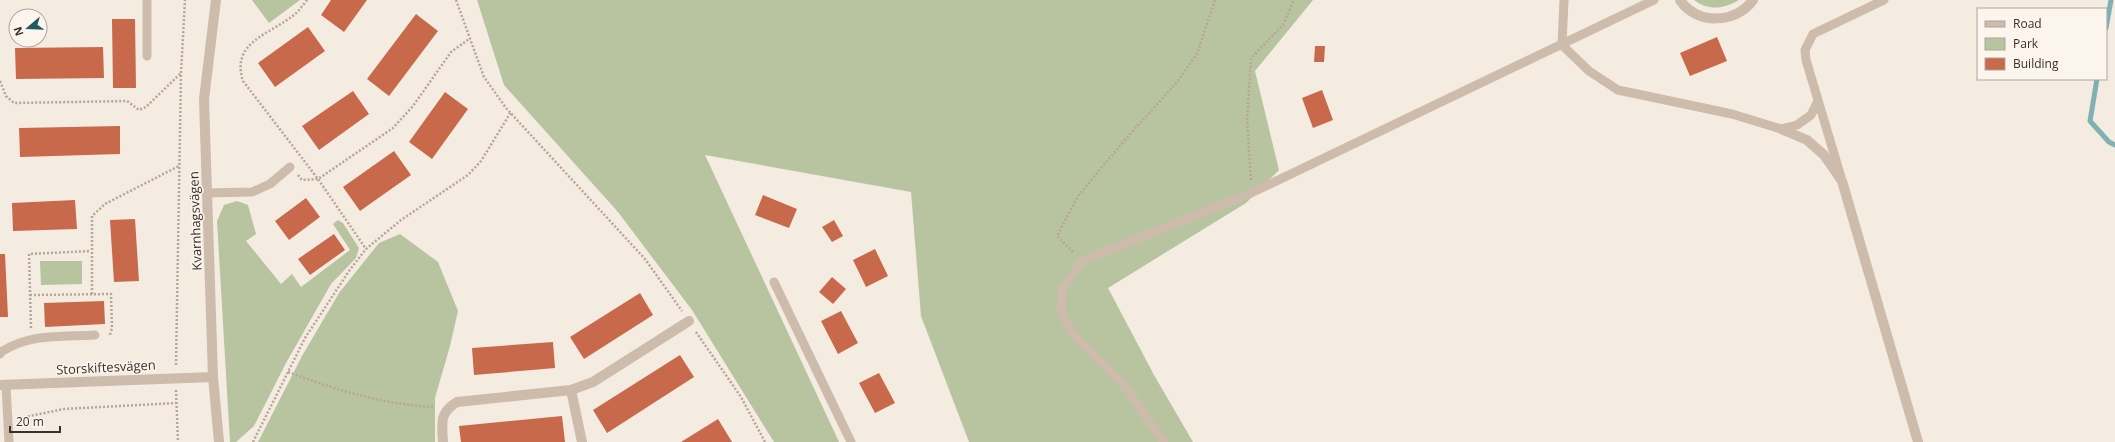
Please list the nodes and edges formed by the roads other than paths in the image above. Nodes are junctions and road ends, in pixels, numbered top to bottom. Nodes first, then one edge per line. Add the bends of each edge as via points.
1 (148, 0) edge
2 (216, 0) edge
3 (1564, 0) edge
4 (1654, 0) edge
5 (1680, 0) edge
6 (1753, 0) edge
7 (1884, 0) edge
8 (1562, 45) junction
9 (147, 56) dead end
10 (1818, 101) junction
11 (1781, 129) junction
12 (290, 166) road end
13 (1842, 181) junction
14 (207, 193) junction
15 (774, 282) dead end
16 (689, 321) road end
17 (95, 336) road end
18 (0, 354) edge
19 (213, 377) junction
20 (3, 385) edge
21 (571, 390) junction
22 (4, 421) edge
23 (9, 442) edge
24 (219, 442) edge
25 (442, 442) edge
26 (582, 442) edge
27 (851, 442) edge
28 (1164, 442) edge
29 (1918, 442) edge

1 - 9 lane
2 - 14 street, Kvarnhagsvägen via 204,98
3 - 8 lane
4 - 8 lane
5 - 6 street via 1698,15 1715,19 1733,16
7 - 10 lane via 1813,34 1805,50
8 - 11 lane via 1589,71 1618,90 1732,114
8 - 28 lane via 1252,193 1082,260 1062,289 1061,312 1072,333 1124,385
10 - 11 lane via 1811,115 1797,125
10 - 13 lane
11 - 13 street via 1807,140 1824,155
12 - 14 lane via 270,184 252,192
13 - 29 street
14 - 19 street, Kvarnhagsvägen
15 - 27 lane
16 - 21 street via 594,382
17 - 18 lane via 31,338 14,344
19 - 20 street, Storskiftesvägen
19 - 24 street, Kvarnhagsvägen
20 - 22 lane
21 - 25 street via 457,402 447,408 442,418
21 - 26 street
22 - 23 lane

